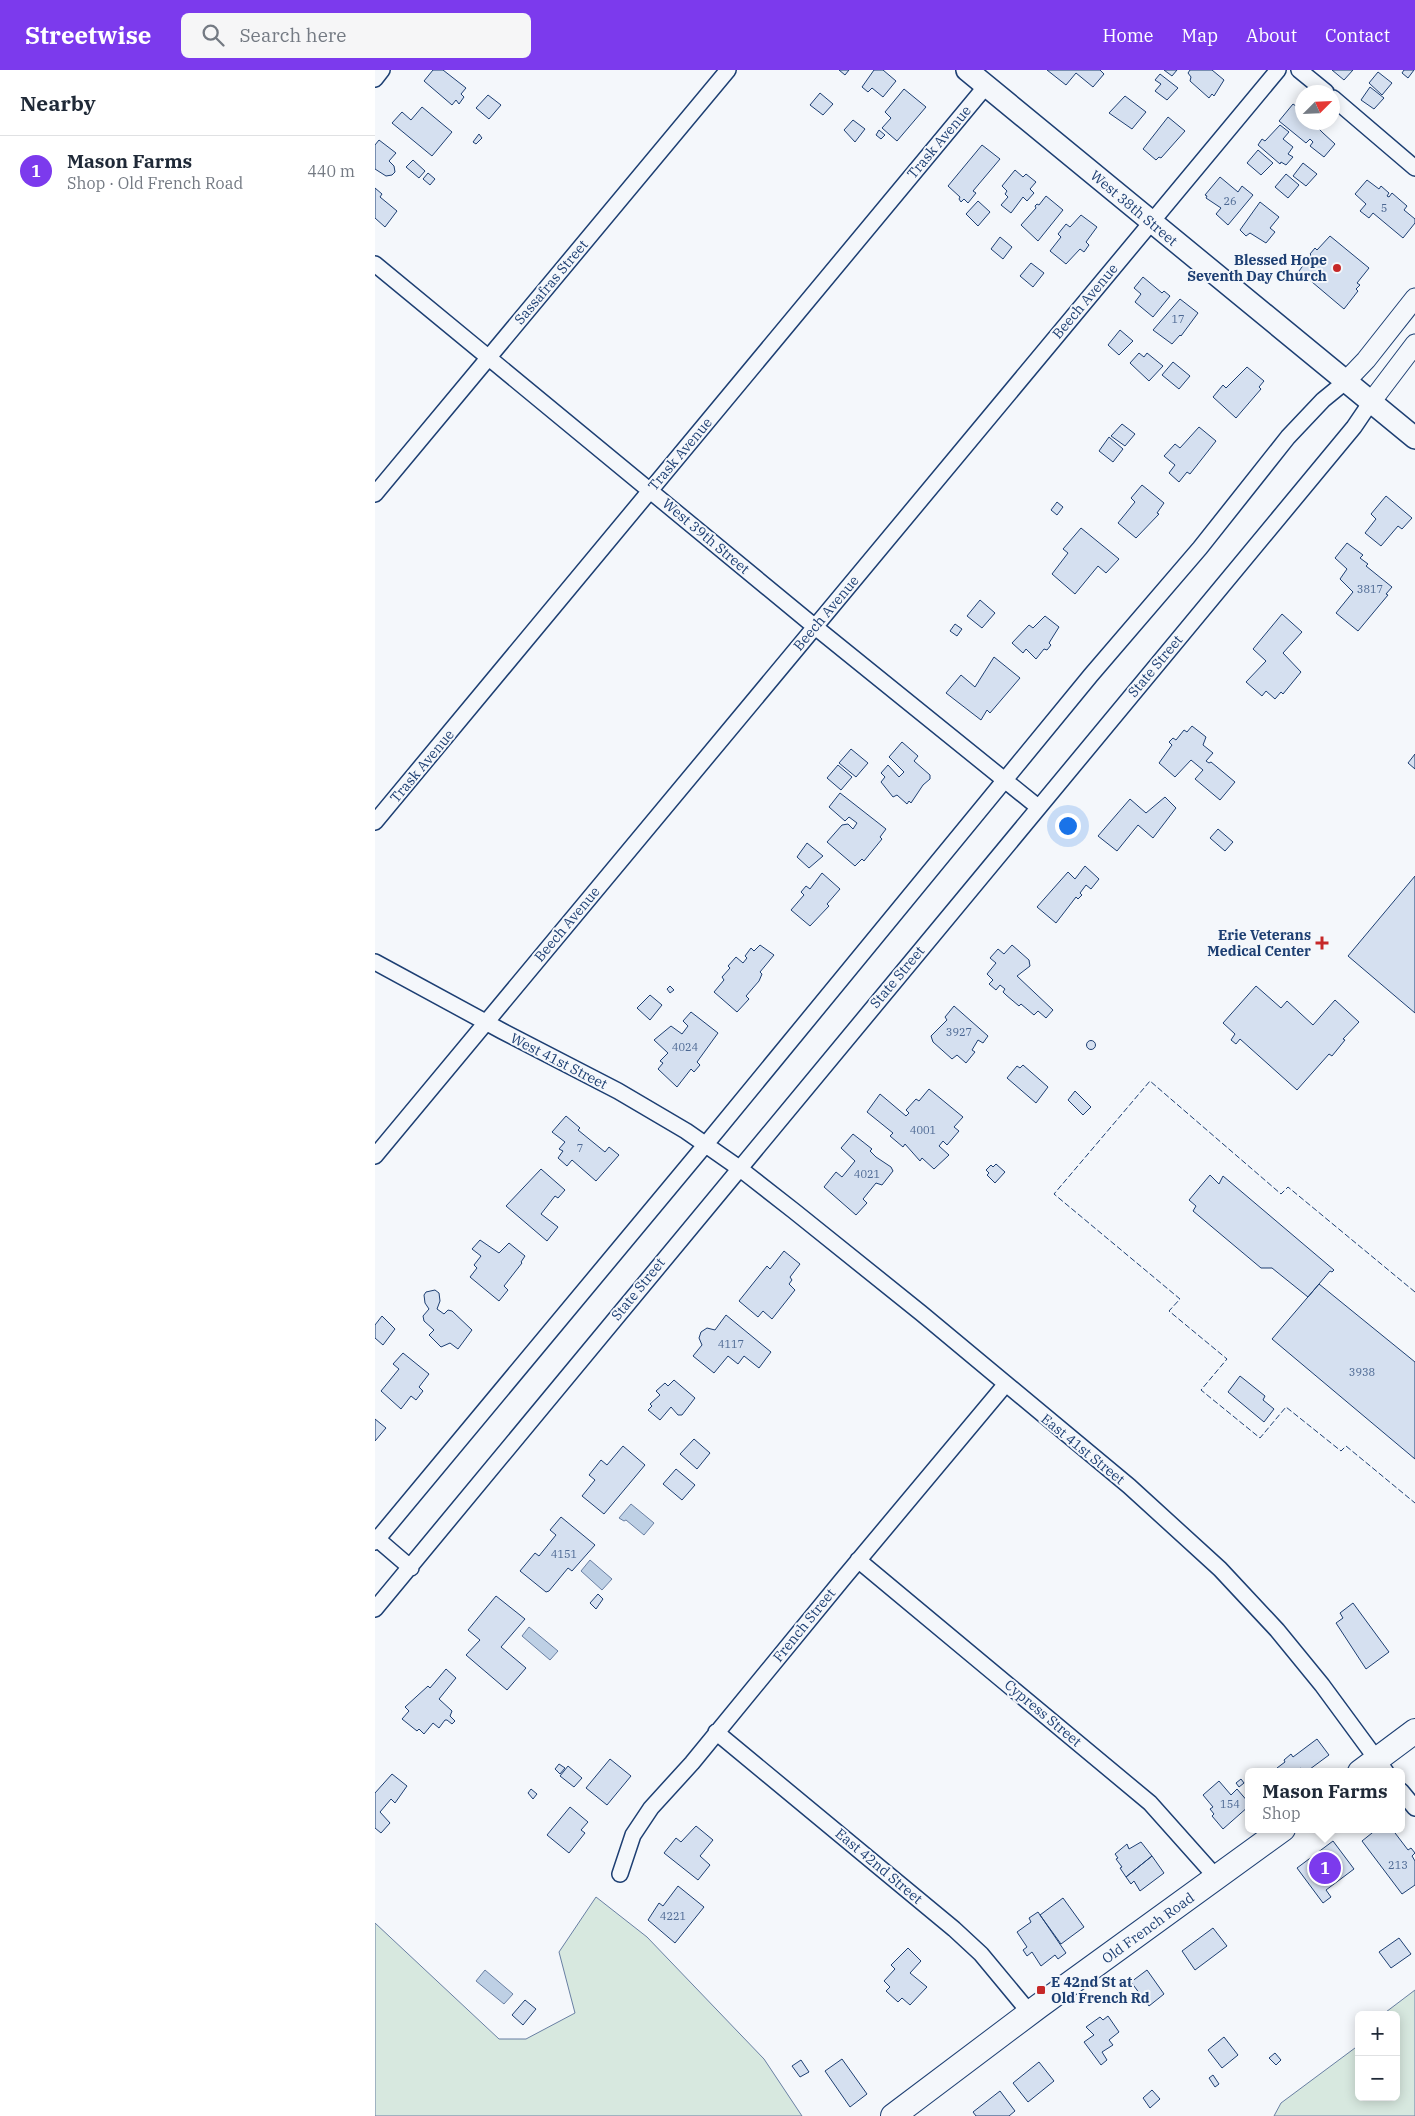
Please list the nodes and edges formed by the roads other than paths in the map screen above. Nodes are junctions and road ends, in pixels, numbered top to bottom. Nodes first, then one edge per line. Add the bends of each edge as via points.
1 (382, 70) edge
2 (728, 70) edge
3 (967, 70) edge
4 (1278, 70) edge
5 (1299, 70) edge
6 (375, 79) edge
7 (1317, 85) edge
8 (986, 86) junction
9 (1340, 104) edge
10 (1415, 168) edge
11 (1150, 222) junction
12 (375, 264) edge
13 (1415, 298) edge
14 (1415, 344) edge
15 (488, 358) junction
16 (1345, 382) junction
17 (1371, 402) junction
18 (1415, 438) edge
19 (650, 490) junction
20 (375, 494) edge
21 (814, 626) junction
22 (1005, 780) junction
23 (1038, 807) junction
24 (375, 822) edge
25 (375, 962) edge
26 (487, 1022) junction
27 (706, 1144) junction
28 (375, 1156) edge
29 (739, 1168) junction
30 (1005, 1385) junction
31 (376, 1539) edge
32 (858, 1560) junction
33 (411, 1568) junction
34 (375, 1608) edge
35 (1415, 1731) edge
36 (716, 1732) junction
37 (1374, 1768) edge
38 (1405, 1796) edge
39 (1415, 1808) edge
40 (1277, 1833) edge
41 (620, 1874) dead end
42 (1216, 1877) junction
43 (1030, 2013) junction
44 (893, 2116) edge

1 - 6 street
2 - 15 street, Sassafras Street
3 - 8 main road, West 38th Street
4 - 11 street, Beech Avenue
5 - 7 street
8 - 11 main road, West 38th Street
8 - 19 street, Trask Avenue
9 - 10 street
11 - 16 main road, West 38th Street
11 - 21 street, Beech Avenue
12 - 15 street, West 39th Street
13 - 16 street
14 - 17 street, State Street
15 - 19 street, West 39th Street
15 - 20 street, Sassafras Street
16 - 17 main road, West 38th Street
16 - 22 street via 1288,437 1200,548
17 - 18 main road, West 38th Street
17 - 23 street, State Street via 1354,427
19 - 21 street, West 39th Street
19 - 24 street, Trask Avenue
21 - 22 street, West 39th Street
21 - 26 street, Beech Avenue
22 - 23 street, West 39th Street
22 - 27 street
23 - 29 street, State Street
25 - 26 street, West 41st Street
26 - 27 street, West 41st Street via 618,1091
26 - 28 street, Beech Avenue
27 - 29 street, West 41st Street
27 - 31 street
29 - 30 street, East 41st Street via 921,1313
29 - 33 street, State Street
30 - 32 street, French Street
30 - 37 street, East 41st Street via 1129,1486 1220,1569 1317,1678
31 - 33 street
32 - 36 street, French Street
32 - 42 street, Cypress Street via 1150,1803
33 - 34 street, State Street
35 - 37 main road
36 - 41 street, French Street via 651,1808 633,1835
36 - 43 street, East 42nd Street via 981,1954
38 - 39 street
40 - 42 main road, Old French Road
42 - 43 main road, Old French Road
43 - 44 main road, Old French Road

